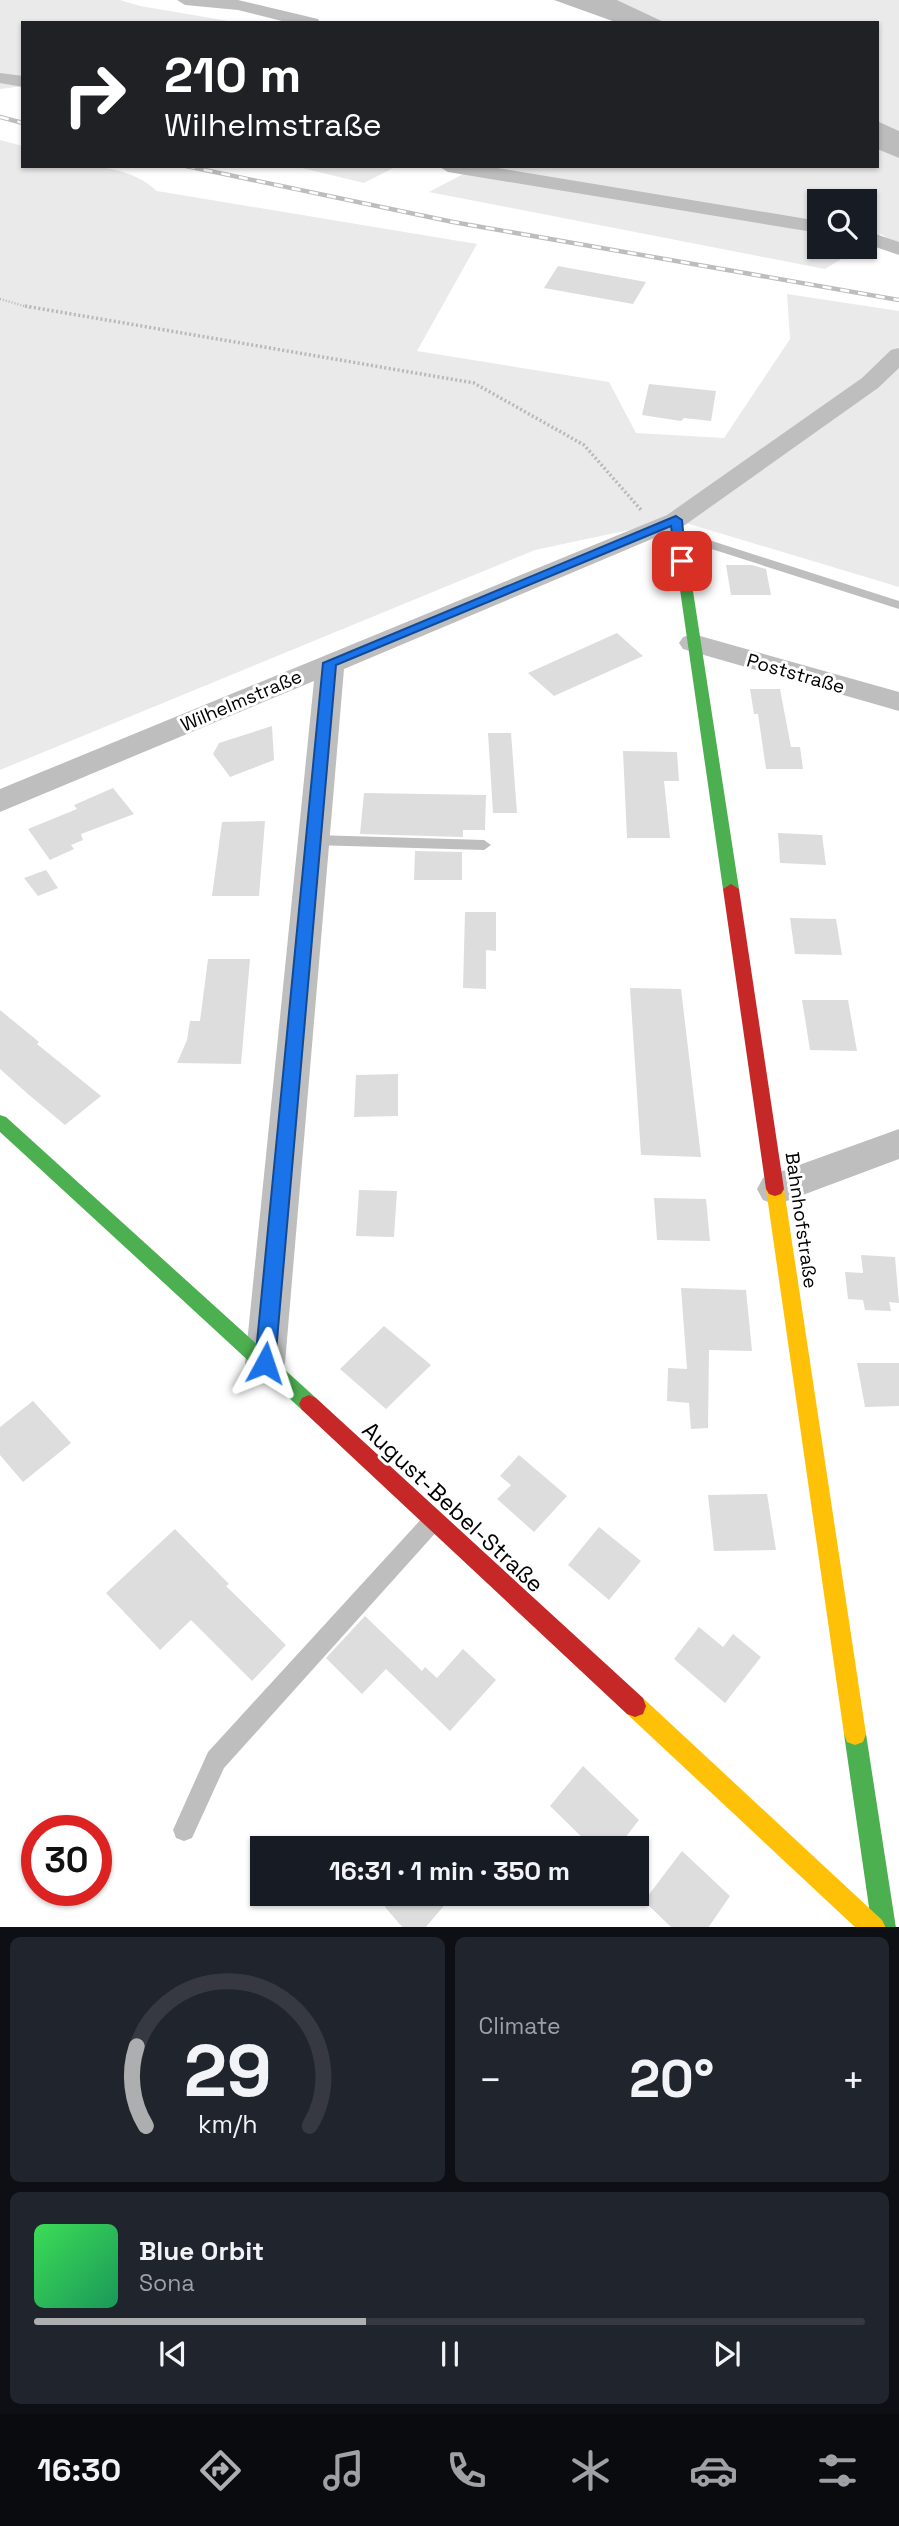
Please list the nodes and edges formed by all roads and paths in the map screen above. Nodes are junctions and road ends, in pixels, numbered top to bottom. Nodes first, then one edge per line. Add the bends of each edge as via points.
1 (185, 0) edge
2 (305, 21) edge
3 (0, 78) edge
4 (21, 82) edge
5 (460, 168) edge
6 (807, 225) edge
7 (877, 241) edge
8 (899, 249) edge
9 (0, 299) edge
10 (899, 355) edge
11 (671, 527) junction
12 (899, 605) edge
13 (693, 643) junction
14 (330, 663) junction
15 (899, 702) edge
16 (0, 801) edge
17 (313, 840) junction
18 (484, 845) dead end
19 (0, 1122) edge
20 (899, 1144) edge
21 (776, 1189) junction
22 (265, 1363) junction
23 (434, 1520) junction
24 (184, 1830) dead end
25 (874, 1927) edge
26 (884, 1927) edge

1 - 2 street via 238,5
3 - 4 street
5 - 6 street
7 - 8 street
9 - 11 path via 474,383 584,445
10 - 11 street via 870,383
11 - 12 lane via 835,587
11 - 13 street, Bahnhofstraße
11 - 14 street, Wilhelmstraße
13 - 15 street, Poststraße
13 - 21 street, Bahnhofstraße
14 - 16 street, Wilhelmstraße
14 - 17 street
17 - 18 lane
17 - 22 street
19 - 22 street, August-Bebel-Straße
20 - 21 street
21 - 26 street, Bahnhofstraße
22 - 23 street, August-Bebel-Straße
23 - 24 lane via 216,1760
23 - 25 street, August-Bebel-Straße

